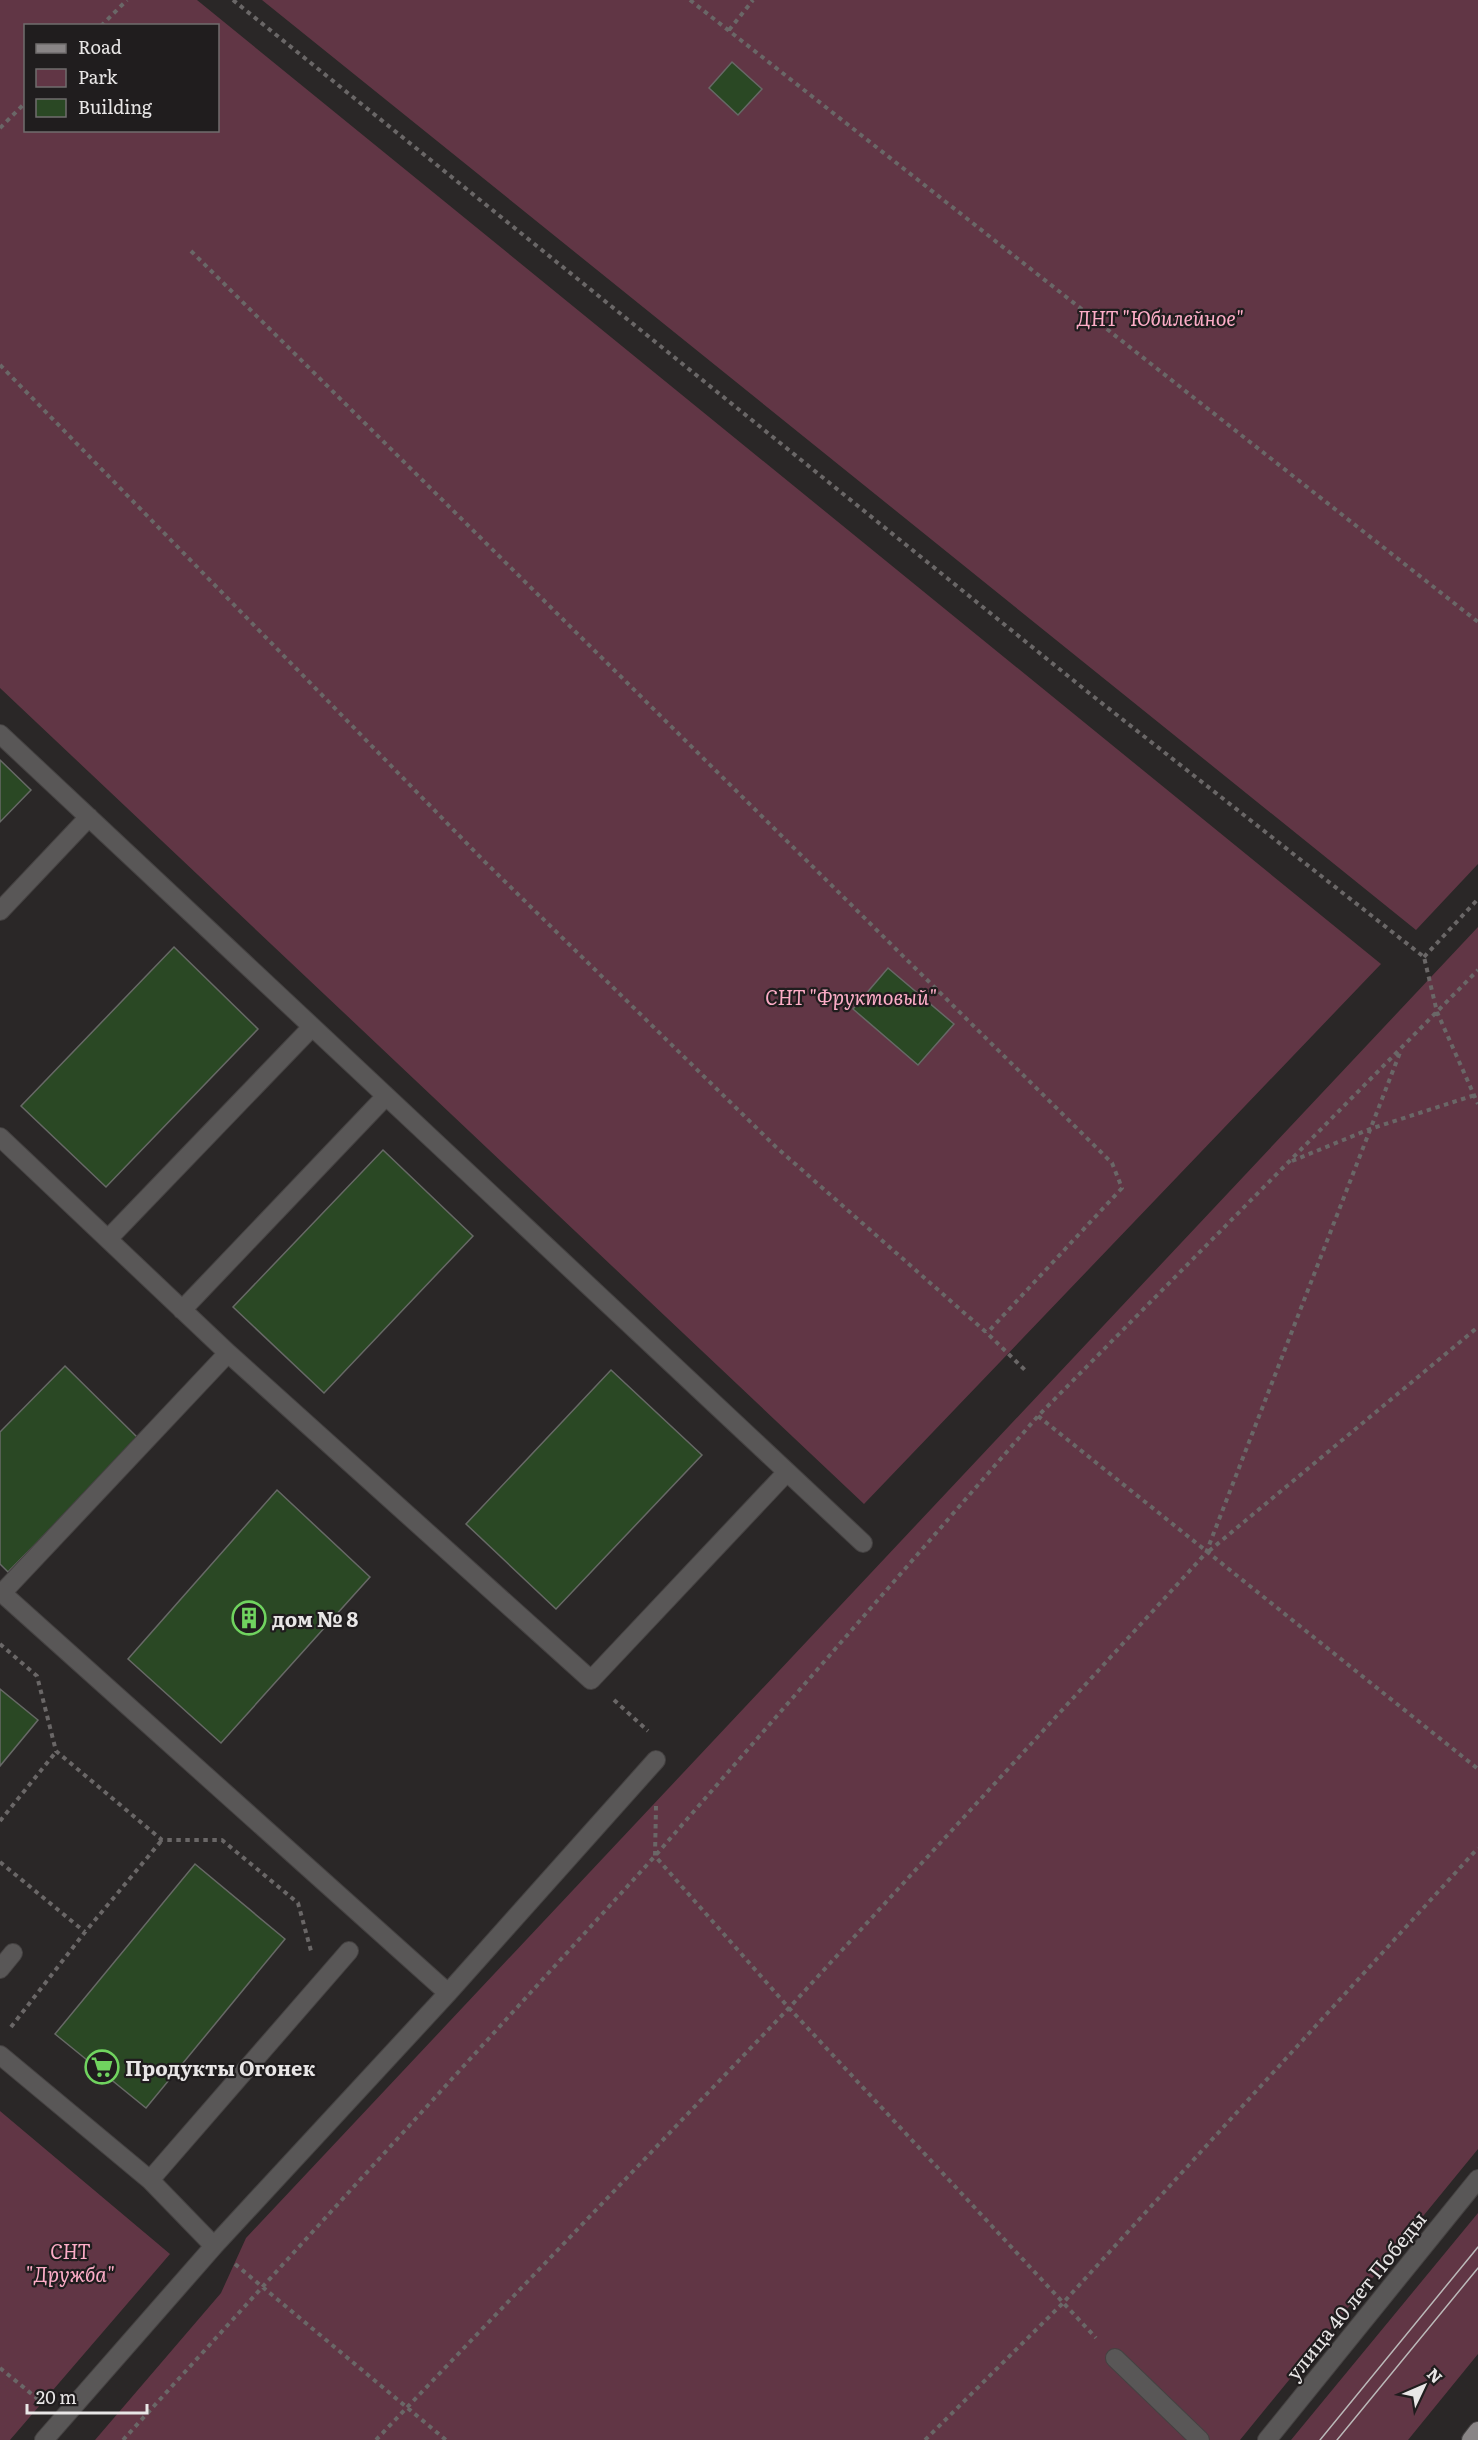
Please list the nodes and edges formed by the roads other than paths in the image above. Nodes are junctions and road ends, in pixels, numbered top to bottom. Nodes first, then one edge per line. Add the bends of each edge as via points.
1 (0, 734) edge
2 (89, 817) junction
3 (0, 911) edge
4 (312, 1027) junction
5 (386, 1096) junction
6 (0, 1137) edge
7 (108, 1239) junction
8 (182, 1310) junction
9 (228, 1353) junction
10 (787, 1472) junction
11 (863, 1543) dead end
12 (656, 1760) road end
13 (349, 1951) dead end
14 (13, 1953) dead end
15 (0, 1969) edge
16 (448, 1993) junction
17 (0, 2055) edge
18 (1478, 2179) edge
19 (150, 2180) junction
20 (221, 2252) junction
21 (1115, 2358) road end
22 (1478, 2432) edge
23 (44, 2440) edge
24 (1200, 2440) edge
25 (1268, 2440) edge
26 (1471, 2440) edge

1 - 2 street
2 - 3 street
2 - 4 street
4 - 5 street
4 - 7 street
5 - 8 street
5 - 10 street
6 - 7 street
7 - 8 street
8 - 9 street
9 - 10 street via 591,1680
9 - 16 street via 2,1593
10 - 11 street
12 - 16 street
13 - 19 street
14 - 15 street
16 - 20 street
17 - 19 street
18 - 25 street, улица 40 лет Победы
19 - 20 street
20 - 23 street
21 - 24 street
22 - 26 main road

